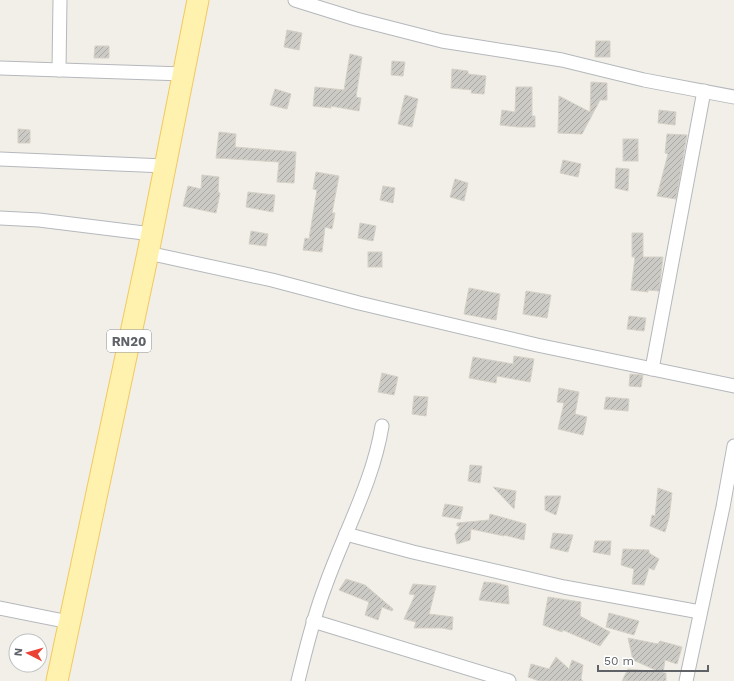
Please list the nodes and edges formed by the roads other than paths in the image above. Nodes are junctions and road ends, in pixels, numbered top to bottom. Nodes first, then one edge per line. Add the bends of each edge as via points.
1 (60, 0) edge
2 (198, 0) edge
3 (295, 0) edge
4 (0, 68) edge
5 (59, 70) junction
6 (184, 74) junction
7 (704, 91) junction
8 (734, 97) edge
9 (0, 159) edge
10 (166, 166) junction
11 (0, 218) edge
12 (150, 243) junction
13 (652, 369) junction
14 (734, 386) edge
15 (382, 426) dead end
16 (734, 446) edge
17 (346, 534) junction
18 (0, 608) edge
19 (700, 612) junction
20 (313, 620) junction
21 (69, 622) junction
22 (57, 681) edge
23 (298, 681) edge
24 (509, 681) edge
25 (686, 681) edge

1 - 5 street
2 - 6 main road, RN20
3 - 7 street via 442,41 562,60 644,80
4 - 5 street
5 - 6 street
6 - 10 main road, RN20
7 - 8 street
7 - 13 street
9 - 10 street
10 - 12 main road, RN20
11 - 12 street via 39,220
12 - 13 street via 359,303
12 - 21 main road, RN20
13 - 14 street
15 - 17 street via 372,469
16 - 19 street
17 - 19 street via 564,587
17 - 20 street
18 - 21 street
19 - 25 street
20 - 23 street
20 - 24 street
21 - 22 main road, RN20

